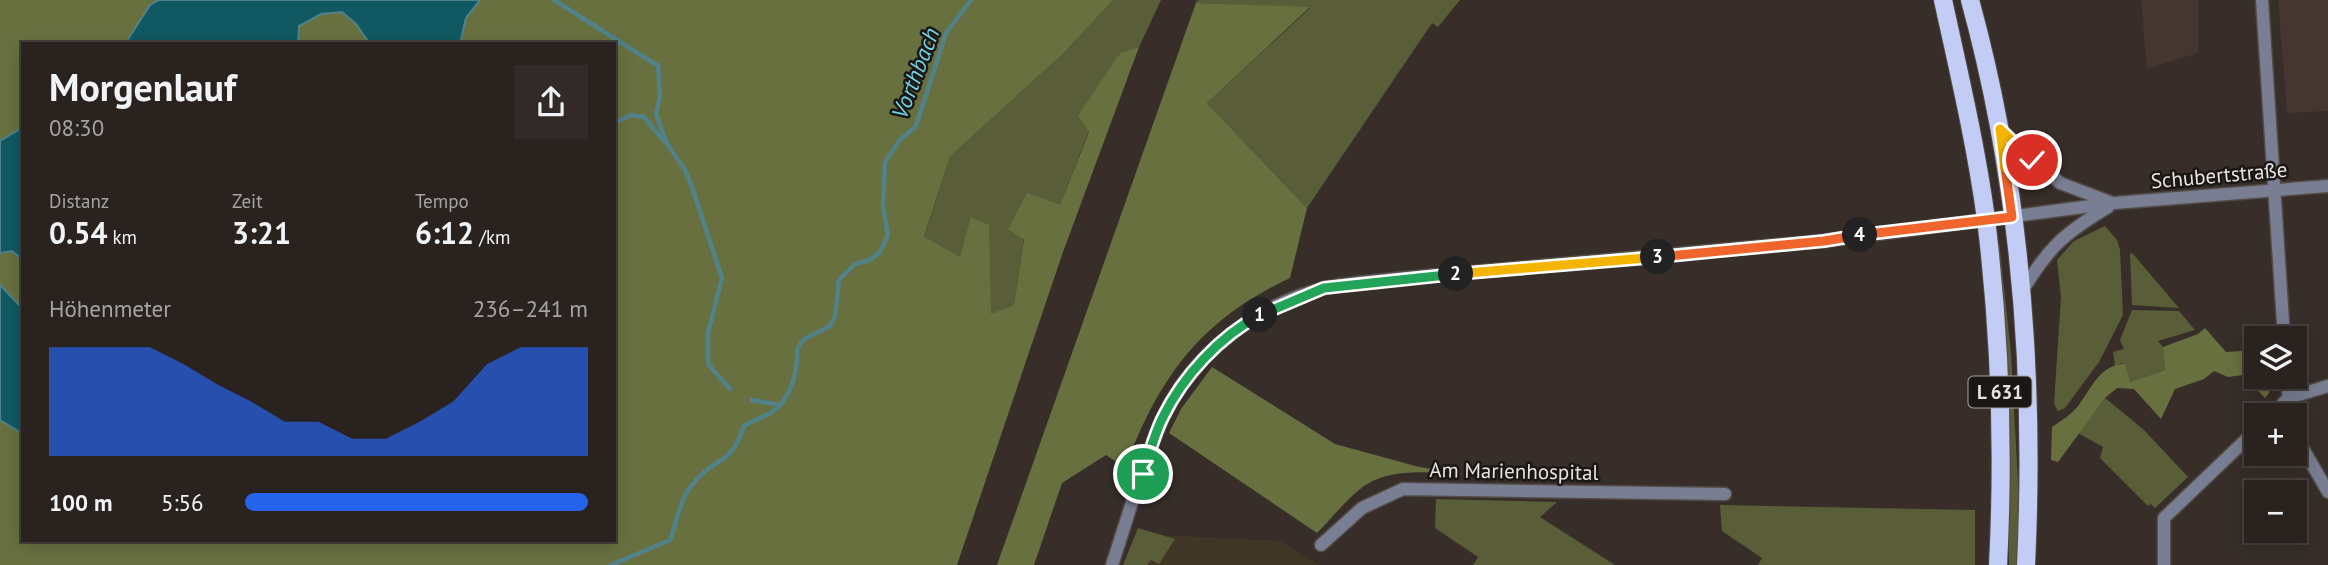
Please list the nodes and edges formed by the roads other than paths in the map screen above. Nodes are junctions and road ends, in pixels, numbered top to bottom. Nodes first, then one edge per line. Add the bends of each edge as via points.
1 (1943, 0) edge
2 (1970, 0) edge
3 (2262, 0) edge
4 (2000, 129) junction
5 (2328, 186) edge
6 (2275, 190) junction
7 (2114, 203) junction
8 (2012, 217) junction
9 (1986, 219) junction
10 (2021, 293) junction
11 (2283, 326) edge
12 (2328, 386) edge
13 (2288, 389) edge
14 (2288, 398) junction
15 (2283, 403) edge
16 (2289, 403) edge
17 (2244, 441) edge
18 (2307, 456) edge
19 (2328, 492) edge
20 (1725, 494) dead end
21 (1321, 545) dead end
22 (1112, 565) edge
23 (1998, 565) edge
24 (2026, 565) edge
25 (2164, 565) edge

1 - 9 main road, L 631
2 - 4 main road, L 631
3 - 6 street
4 - 7 street, Schubertstraße via 2060,183
4 - 8 main road, L 631
5 - 6 street, Schubertstraße
6 - 7 street, Schubertstraße
6 - 11 street
7 - 8 street, Schubertstraße
7 - 10 street, Schubertstraße via 2072,228 2046,253
8 - 9 street, Schubertstraße
8 - 10 main road, L 631
9 - 22 street, Schubertstraße via 1810,243 1394,279 1324,288 1287,302 1218,344 1190,376 1163,417
9 - 23 main road, L 631 via 1999,363
10 - 24 main road, L 631 via 2029,437
12 - 14 street
13 - 14 street
14 - 15 street
14 - 16 street
17 - 25 street via 2164,518
18 - 19 street
20 - 21 street, Am Marienhospital via 1403,489 1362,508

